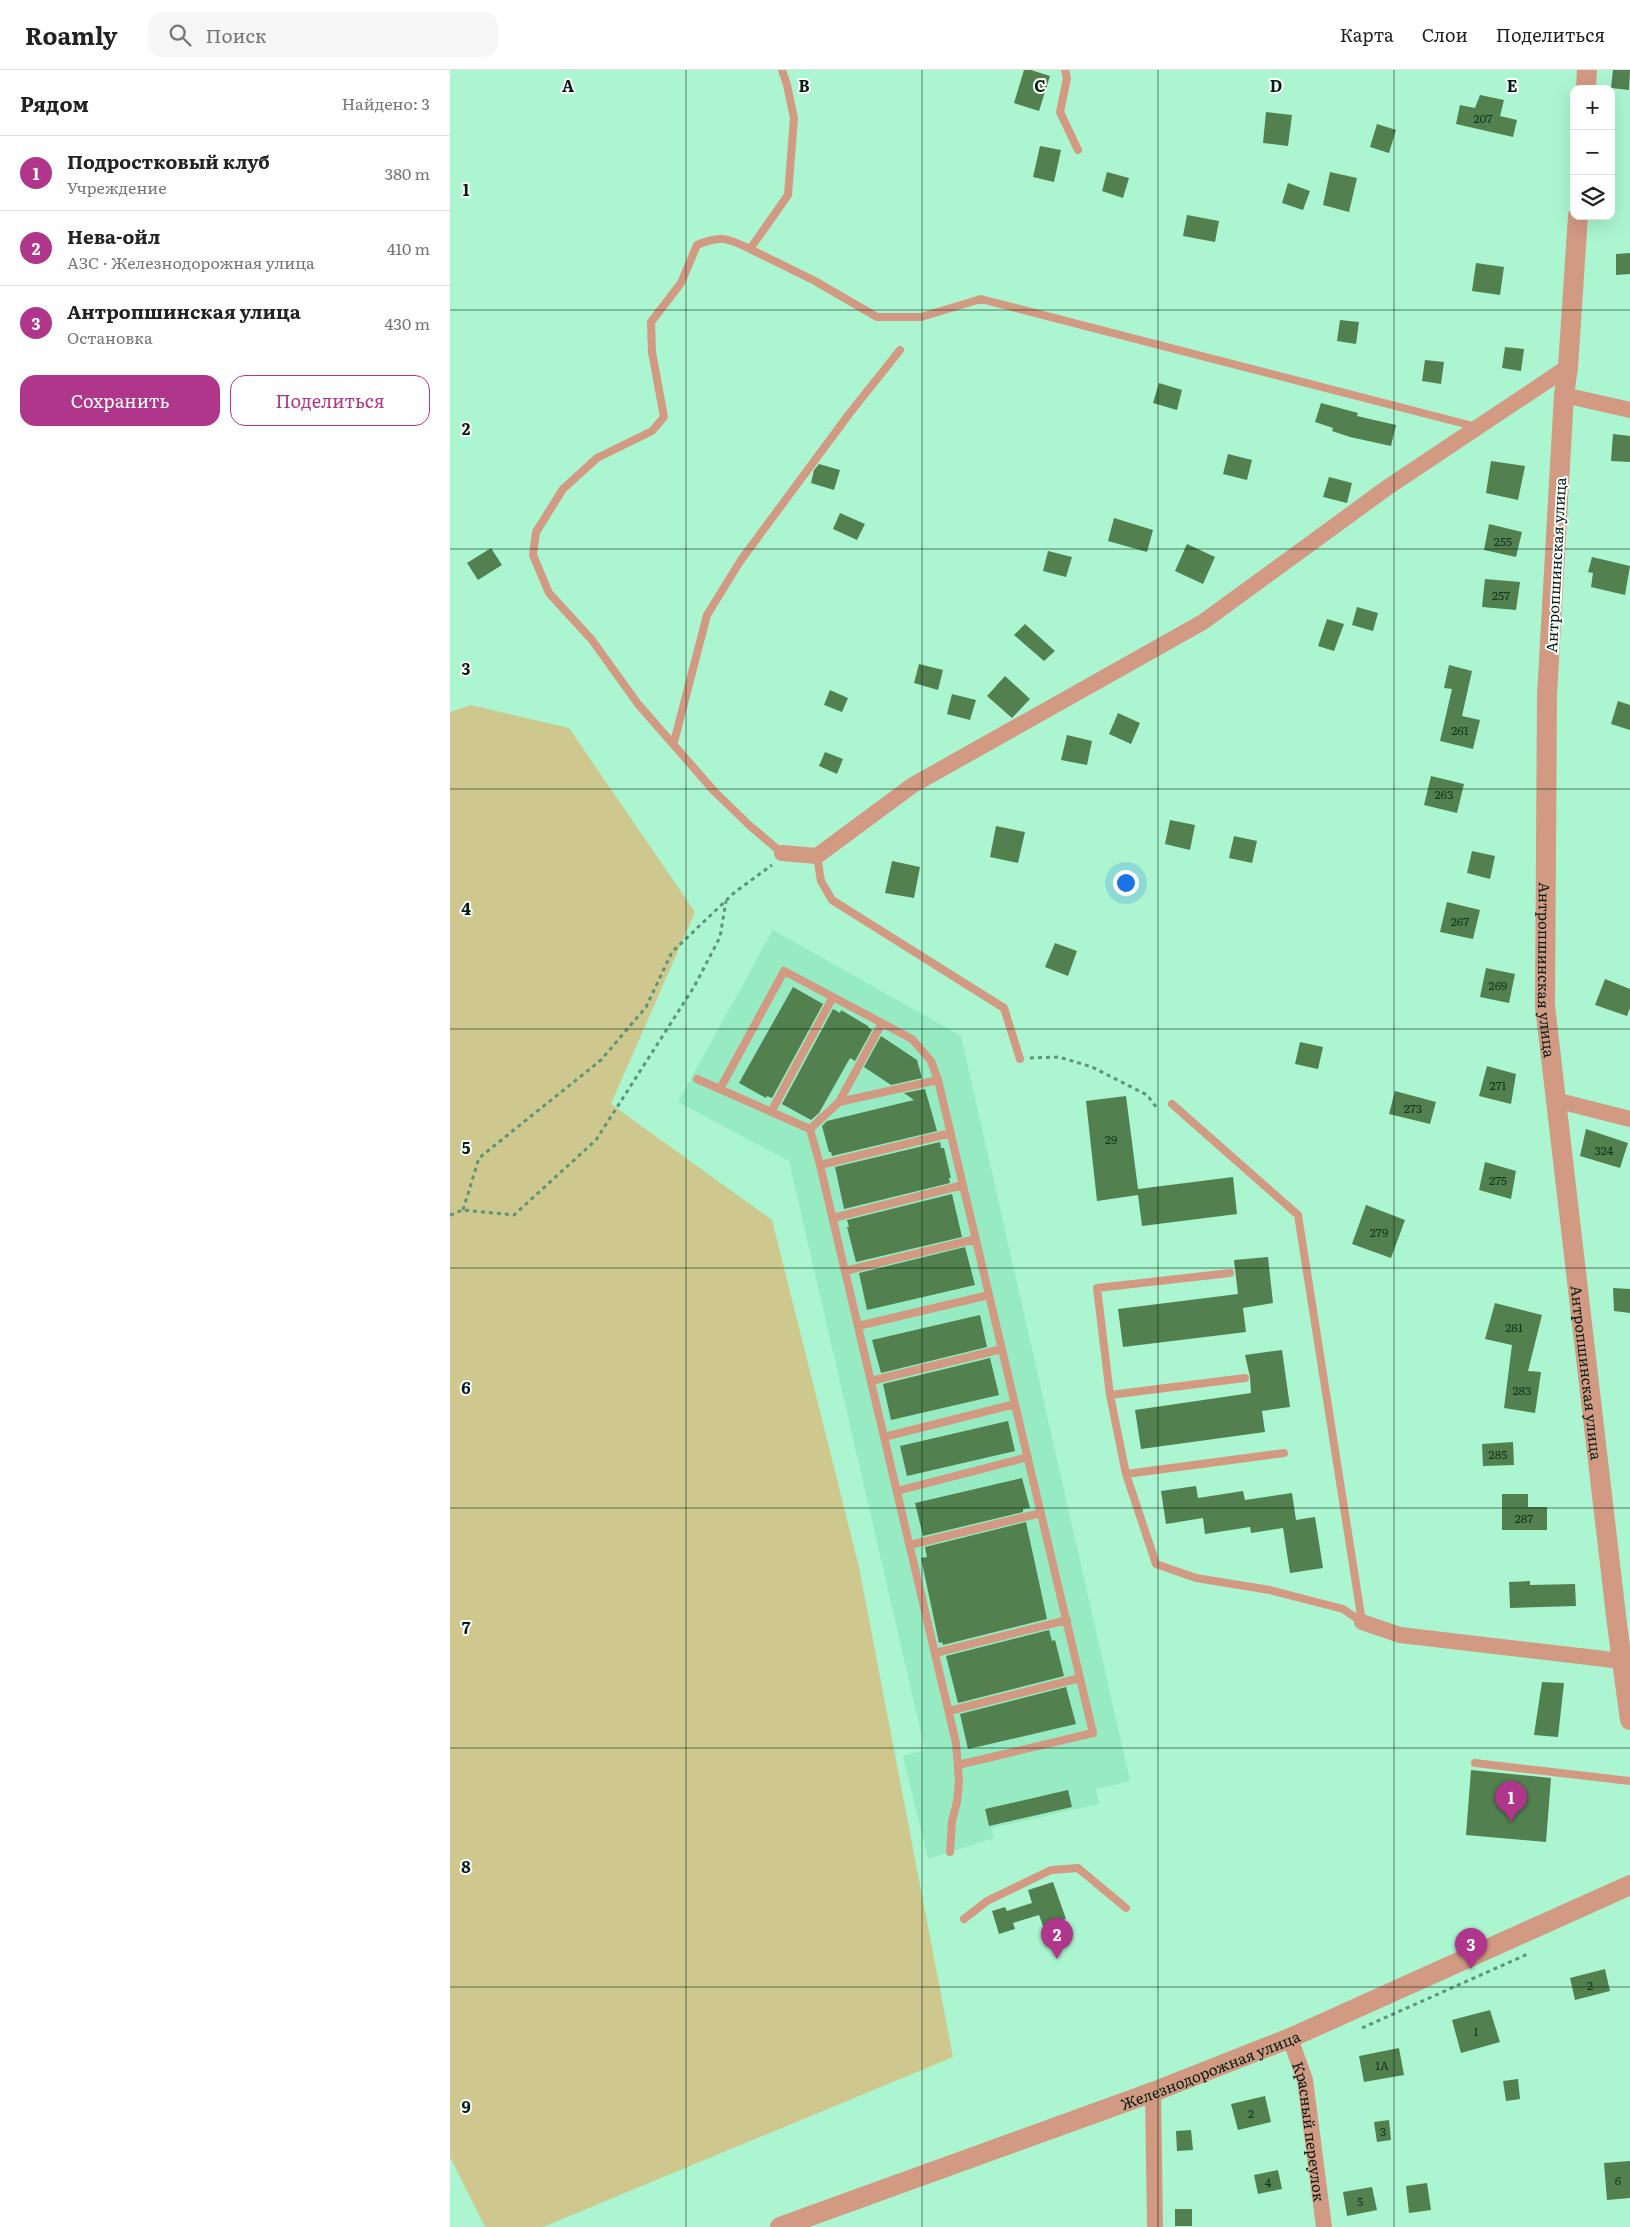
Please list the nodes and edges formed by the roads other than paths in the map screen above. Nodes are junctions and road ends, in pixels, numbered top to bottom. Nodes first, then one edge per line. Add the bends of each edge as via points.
1 (782, 70) edge
2 (1065, 70) edge
3 (1587, 70) edge
4 (1586, 85) edge
5 (1078, 150) dead end
6 (1578, 220) edge
7 (750, 249) junction
8 (900, 350) dead end
9 (1568, 367) junction
10 (1564, 395) junction
11 (1630, 410) edge
12 (1479, 428) junction
13 (674, 742) junction
14 (782, 854) joint
15 (817, 856) junction
16 (833, 997) junction
17 (882, 1023) junction
18 (1020, 1059) road end
19 (697, 1079) dead end
20 (938, 1080) junction
21 (720, 1089) junction
22 (1556, 1100) junction
23 (839, 1102) junction
24 (1172, 1104) dead end
25 (772, 1112) junction
26 (1630, 1119) edge
27 (810, 1129) junction
28 (951, 1133) junction
29 (820, 1165) junction
30 (964, 1185) junction
31 (833, 1218) junction
32 (976, 1239) junction
33 (845, 1271) junction
34 (1230, 1273) dead end
35 (989, 1295) junction
36 (858, 1326) junction
37 (1002, 1349) junction
38 (1244, 1378) dead end
39 (871, 1381) junction
40 (1110, 1395) junction
41 (1016, 1404) junction
42 (884, 1437) junction
43 (1284, 1453) dead end
44 (1028, 1458) junction
45 (1126, 1474) junction
46 (897, 1491) junction
47 (1041, 1513) junction
48 (910, 1545) junction
49 (1067, 1620) junction
50 (1623, 1621) edge
51 (1362, 1622) junction
52 (935, 1652) junction
53 (1622, 1661) junction
54 (1080, 1678) junction
55 (949, 1711) junction
56 (1630, 1720) edge
57 (1475, 1763) dead end
58 (958, 1765) junction
59 (1630, 1781) edge
60 (950, 1852) dead end
61 (1630, 1885) edge
62 (1126, 1908) dead end
63 (964, 1919) dead end
64 (1290, 2038) junction
65 (1153, 2092) junction
66 (780, 2227) edge
67 (1155, 2227) edge
68 (1324, 2227) edge

1 - 7 lane via 794,118 788,195
2 - 5 lane via 1067,78 1060,112
3 - 4 street
6 - 9 street, Антропшинская улица
7 - 12 lane via 877,317 921,317 981,299
7 - 13 lane via 733,240 713,238 697,245 681,283 651,322 652,352 664,417 652,431 597,458 563,489 536,532 533,555 549,594 592,640 638,704
8 - 13 lane via 741,560 707,615
9 - 10 street, Антропшинская улица
9 - 12 street
10 - 11 street
10 - 22 street, Антропшинская улица via 1547,695 1545,1006
12 - 15 street via 1388,487 1204,622 913,785
13 - 14 lane via 714,791
14 - 15 street
15 - 18 lane via 821,882 832,900 1004,1008
16 - 17 lane
16 - 21 lane via 784,971
16 - 25 lane
17 - 20 lane via 912,1039 931,1061
17 - 23 lane
19 - 21 lane
20 - 23 lane
20 - 28 lane
21 - 25 lane
22 - 26 street
22 - 50 street, Антропшинская улица
23 - 27 lane
24 - 51 lane via 1298,1215
25 - 27 lane
27 - 29 lane
28 - 29 lane
28 - 30 lane
29 - 31 lane
30 - 31 lane
30 - 32 lane
31 - 33 lane
32 - 33 lane
32 - 35 lane
33 - 36 lane
34 - 40 lane via 1097,1288
35 - 36 lane
35 - 37 lane
36 - 39 lane
37 - 39 lane
37 - 41 lane
38 - 40 lane
39 - 42 lane
40 - 45 lane
41 - 42 lane
41 - 44 lane
42 - 46 lane
43 - 45 lane
44 - 46 lane
44 - 47 lane
45 - 51 lane via 1156,1564 1196,1578 1270,1590 1343,1609
46 - 48 lane
47 - 48 lane
47 - 49 lane
48 - 52 lane
49 - 52 lane
49 - 54 lane
50 - 53 street, Антропшинская улица
51 - 53 street via 1400,1634
52 - 55 lane
53 - 56 street, Антропшинская улица
54 - 55 lane
54 - 58 lane via 1094,1733
55 - 58 lane
57 - 59 lane
58 - 60 lane
61 - 64 street, Железнодорожная улица
62 - 63 lane via 1078,1868 1051,1870 987,1901
64 - 65 street, Железнодорожная улица
64 - 68 street, Красный переулок via 1305,2080
65 - 66 street, Железнодорожная улица
65 - 67 street

